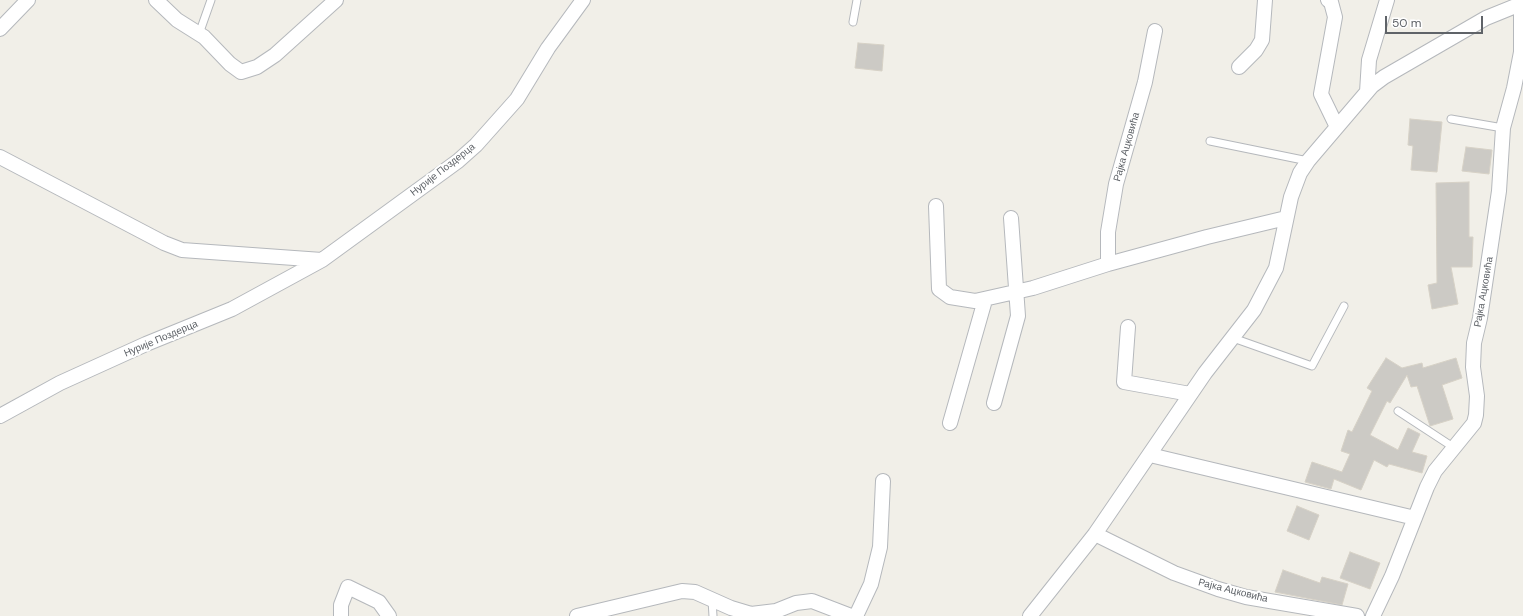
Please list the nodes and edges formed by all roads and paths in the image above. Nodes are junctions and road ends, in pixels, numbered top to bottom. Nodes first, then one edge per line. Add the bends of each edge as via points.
1 (28, 0) edge
2 (156, 0) edge
3 (211, 0) edge
4 (336, 0) edge
5 (584, 0) edge
6 (857, 0) edge
7 (1265, 0) edge
8 (1328, 0) edge
9 (1387, 0) edge
10 (1522, 4) edge
11 (853, 22) dead end
12 (0, 29) edge
13 (1155, 32) dead end
14 (199, 34) junction
15 (1239, 66) dead end
16 (1367, 92) junction
17 (1451, 119) dead end
18 (1337, 127) junction
19 (1503, 128) junction
20 (1210, 142) dead end
21 (0, 157) edge
22 (1308, 161) junction
23 (936, 206) dead end
24 (1011, 218) dead end
25 (1286, 218) junction
26 (322, 260) junction
27 (1108, 264) junction
28 (1017, 292) junction
29 (985, 300) junction
30 (1344, 306) dead end
31 (1128, 327) dead end
32 (1233, 338) junction
33 (1190, 394) junction
34 (994, 403) dead end
35 (1398, 411) dead end
36 (0, 416) edge
37 (950, 423) dead end
38 (1453, 447) junction
39 (1150, 456) junction
40 (883, 481) dead end
41 (1414, 518) junction
42 (1095, 534) junction
43 (712, 600) junction
44 (777, 613) edge
45 (341, 616) edge
46 (389, 616) edge
47 (577, 616) edge
48 (713, 616) edge
49 (851, 616) edge
50 (856, 616) edge
51 (1030, 616) edge
52 (1357, 616) edge
53 (1373, 616) edge

1 - 12 street
2 - 14 street via 177,20
3 - 14 lane
4 - 14 street via 275,55 257,67 241,72
5 - 26 street, Нурије Поздерца via 548,48 517,99 476,145 458,161
6 - 11 lane
7 - 15 street via 1262,40 1256,50
8 - 18 street via 1331,2 1335,17 1321,94
9 - 16 street via 1369,60
10 - 16 street, Рајка Ацковића via 1486,18 1429,50 1384,77
10 - 19 street, Рајка Ацковића via 1521,52
13 - 27 street, Рајка Ацковића via 1145,82 1116,184 1108,232
16 - 18 street, Рајка Ацковића
17 - 19 lane
18 - 22 street, Рајка Ацковића
19 - 38 street, Рајка Ацковића via 1499,191 1474,343 1476,415 1474,423
20 - 22 lane
21 - 26 street via 182,250
22 - 25 street, Рајка Ацковића via 1295,184
23 - 29 street via 939,289 959,300
24 - 28 street
25 - 27 street
25 - 32 street, Рајка Ацковића via 1276,268 1270,282 1254,310
26 - 36 street, Нурије Поздерца via 232,309 60,383
27 - 28 street
28 - 29 street
28 - 34 street via 1018,316
29 - 37 street
30 - 32 lane via 1312,366
31 - 33 street via 1124,382
32 - 33 street, Рајка Ацковића
33 - 39 street, Рајка Ацковића
35 - 38 lane
38 - 41 street, Рајка Ацковића via 1435,472
39 - 41 street
39 - 42 street, Рајка Ацковића
40 - 50 street via 880,547 871,584
41 - 53 street, Рајка Ацковића
42 - 51 street, Рајка Ацковића
42 - 52 street, Рајка Ацковића via 1174,573 1218,589 1246,597
43 - 44 street via 751,614
43 - 47 street via 695,592 682,591
43 - 48 lane
44 - 49 street via 796,603 812,601
45 - 46 street via 341,605 348,587 379,602

